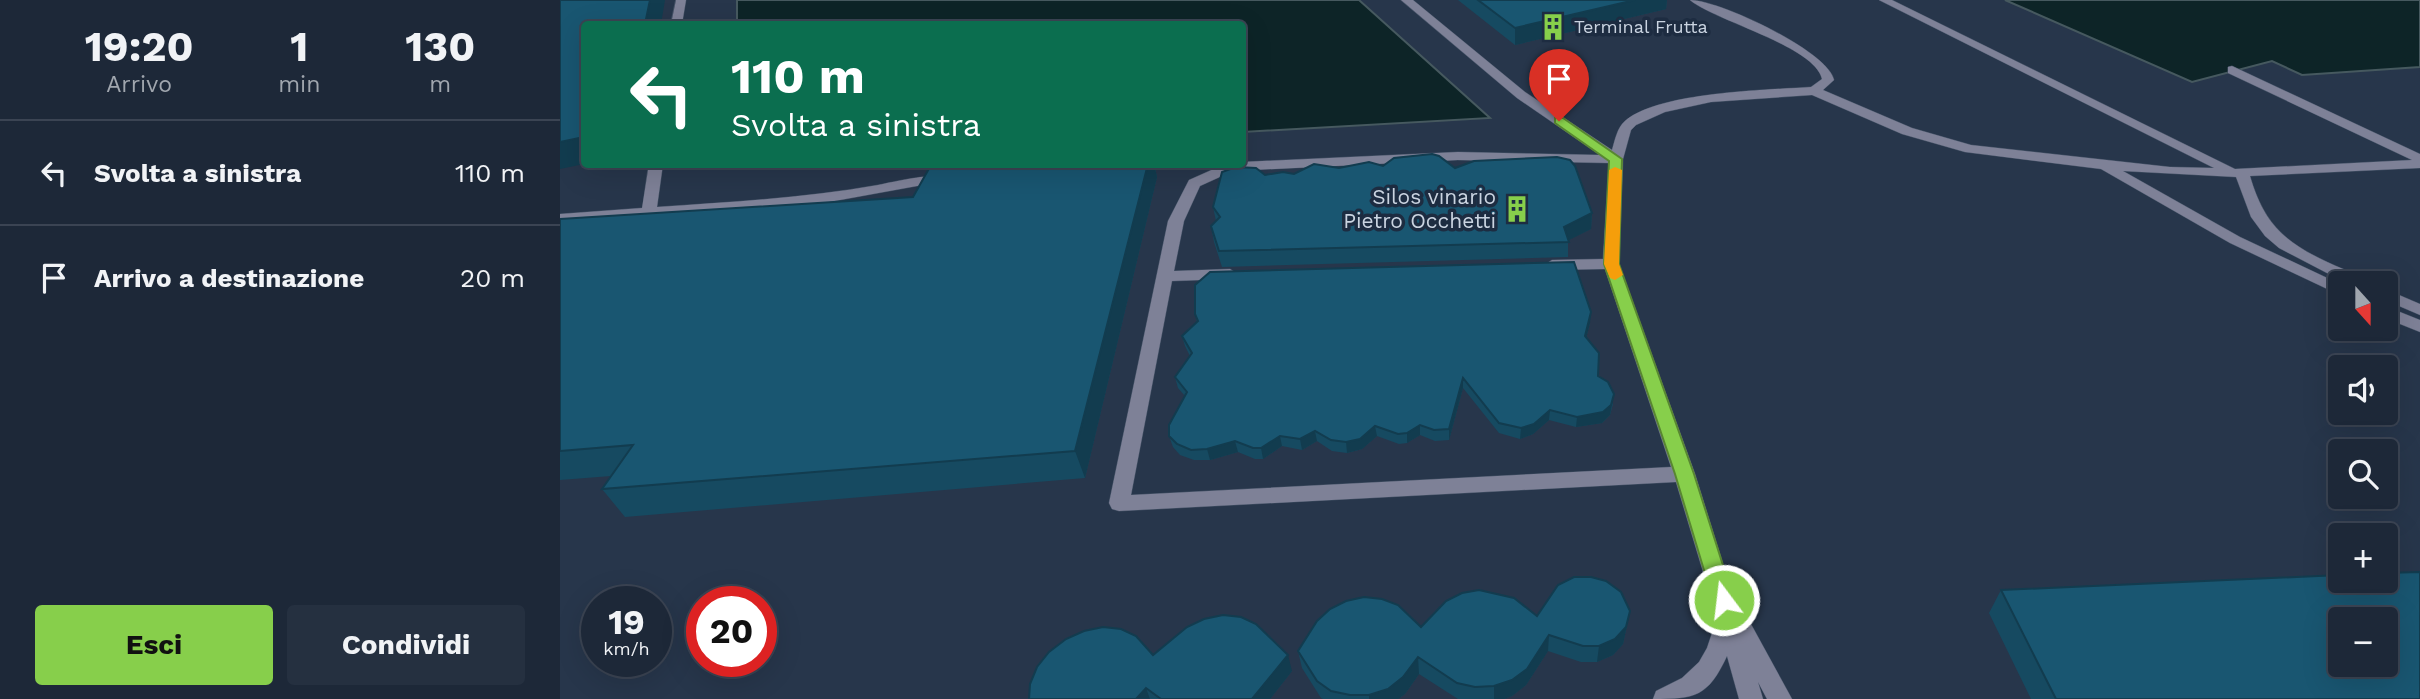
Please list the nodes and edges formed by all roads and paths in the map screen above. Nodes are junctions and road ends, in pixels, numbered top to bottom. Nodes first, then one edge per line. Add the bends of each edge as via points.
1 (681, 0) edge
2 (1406, 0) edge
3 (1695, 0) edge
4 (1884, 0) edge
5 (678, 21) edge
6 (2232, 70) dead end
7 (1814, 91) junction
8 (1616, 159) junction
9 (2420, 162) edge
10 (2102, 165) junction
11 (1246, 166) edge
12 (655, 168) edge
13 (1229, 168) edge
14 (2239, 173) junction
15 (956, 180) edge
16 (649, 212) junction
17 (560, 218) edge
18 (1611, 264) junction
19 (1542, 265) edge
20 (2335, 271) edge
21 (1249, 273) edge
22 (1165, 275) junction
23 (2328, 284) edge
24 (2398, 300) edge
25 (2420, 310) edge
26 (2398, 317) edge
27 (2420, 327) edge
28 (1685, 474) junction
29 (1720, 583) junction
30 (1728, 617) junction
31 (1665, 699) edge
32 (1751, 699) edge
33 (1780, 699) edge

1 - 5 lane
2 - 8 lane via 1521,95
3 - 7 lane via 1738,17 1814,61 1827,72 1828,80
4 - 14 lane
6 - 9 lane
7 - 8 lane via 1711,98 1654,111 1625,129
7 - 10 lane via 1907,131 1970,149
8 - 11 lane via 1458,156
8 - 18 lane
9 - 14 lane
10 - 14 lane
10 - 23 lane via 2235,240
12 - 16 lane
13 - 22 lane via 1195,183 1176,221
14 - 20 lane via 2266,230 2287,247
15 - 16 lane via 917,182 818,200
16 - 17 lane
18 - 19 lane
18 - 28 lane
21 - 22 lane
22 - 28 lane via 1119,503
24 - 25 lane
26 - 27 lane
28 - 29 lane
29 - 30 lane
29 - 33 lane
30 - 31 lane via 1720,652 1708,670
30 - 32 lane

